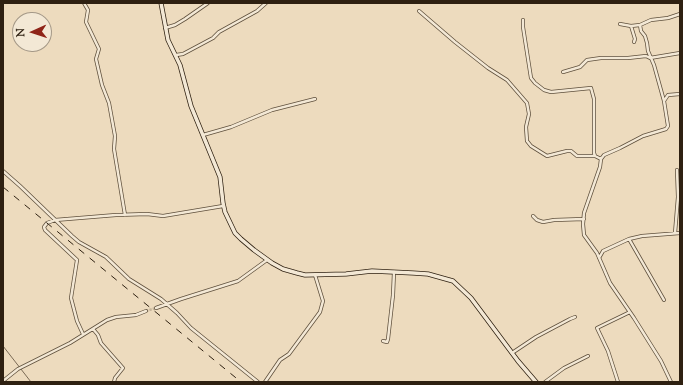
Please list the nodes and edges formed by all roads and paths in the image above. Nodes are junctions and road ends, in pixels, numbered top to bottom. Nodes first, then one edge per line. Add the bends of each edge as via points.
1 (84, 3) edge
2 (161, 3) edge
3 (208, 3) edge
4 (266, 3) edge
5 (419, 11) dead end
6 (680, 14) edge
7 (523, 20) dead end
8 (620, 24) dead end
9 (640, 25) junction
10 (632, 26) junction
11 (165, 28) junction
12 (634, 42) dead end
13 (680, 53) edge
14 (176, 55) junction
15 (650, 58) junction
16 (563, 72) dead end
17 (680, 94) edge
18 (315, 99) dead end
19 (664, 101) junction
20 (203, 135) junction
21 (595, 156) junction
22 (601, 159) junction
23 (677, 170) dead end
24 (3, 171) edge
25 (223, 206) junction
26 (124, 215) junction
27 (533, 216) dead end
28 (584, 219) junction
29 (55, 220) junction
30 (675, 233) junction
31 (680, 233) edge
32 (629, 239) junction
33 (599, 258) junction
34 (267, 260) junction
35 (394, 272) junction
36 (315, 274) junction
37 (664, 300) dead end
38 (167, 304) junction
39 (156, 308) tunnel mouth
40 (146, 311) tunnel mouth
41 (630, 312) junction
42 (575, 317) dead end
43 (94, 329) junction
44 (83, 334) junction
45 (383, 341) dead end
46 (512, 353) junction
47 (588, 356) dead end
48 (3, 381) edge
49 (114, 382) edge
50 (258, 382) edge
51 (265, 382) edge
52 (536, 382) edge
53 (545, 382) edge
54 (618, 382) edge
55 (671, 382) edge

1 - 26 street via 88,10 86,22 99,49 96,59 109,103 115,136 114,149
2 - 11 street
3 - 11 street via 175,25
4 - 14 street via 213,38 183,54
5 - 21 street via 488,68 507,80 527,103 527,141 531,146 547,156 571,151 577,156
6 - 9 street
7 - 21 street via 531,78 535,84 551,92 591,88 594,98
8 - 10 street
9 - 10 street
9 - 15 street
10 - 12 street
11 - 14 street
13 - 15 street
14 - 20 street via 191,106
15 - 16 street via 646,56 587,60 580,67
15 - 19 street
17 - 19 street via 668,96
18 - 20 street via 272,110 231,127
19 - 22 street via 668,126 666,129 643,136 604,155
20 - 25 street via 220,177
21 - 22 street
22 - 28 street
23 - 30 street
24 - 29 street
25 - 26 street via 162,216
25 - 34 street via 235,232
26 - 29 street
27 - 28 street via 543,222
28 - 33 street via 584,235
29 - 38 street via 79,242 106,257 129,279
29 - 44 street via 48,222 44,228 76,260 71,298
30 - 31 street
30 - 32 street
32 - 33 street via 603,251
32 - 37 street
33 - 41 street via 610,283
34 - 36 street via 290,271 305,275
34 - 38 street via 238,281
35 - 36 street
35 - 45 street via 388,339 387,342
35 - 46 street via 428,274 458,285 471,298
36 - 51 street via 323,301 320,312
38 - 39 street
38 - 50 street via 191,328
40 - 43 street via 107,320
41 - 54 street via 597,328
41 - 55 street
42 - 46 street
43 - 44 street
43 - 49 street via 101,343 123,368
44 - 48 street via 18,369
46 - 52 street
47 - 53 street via 564,368

